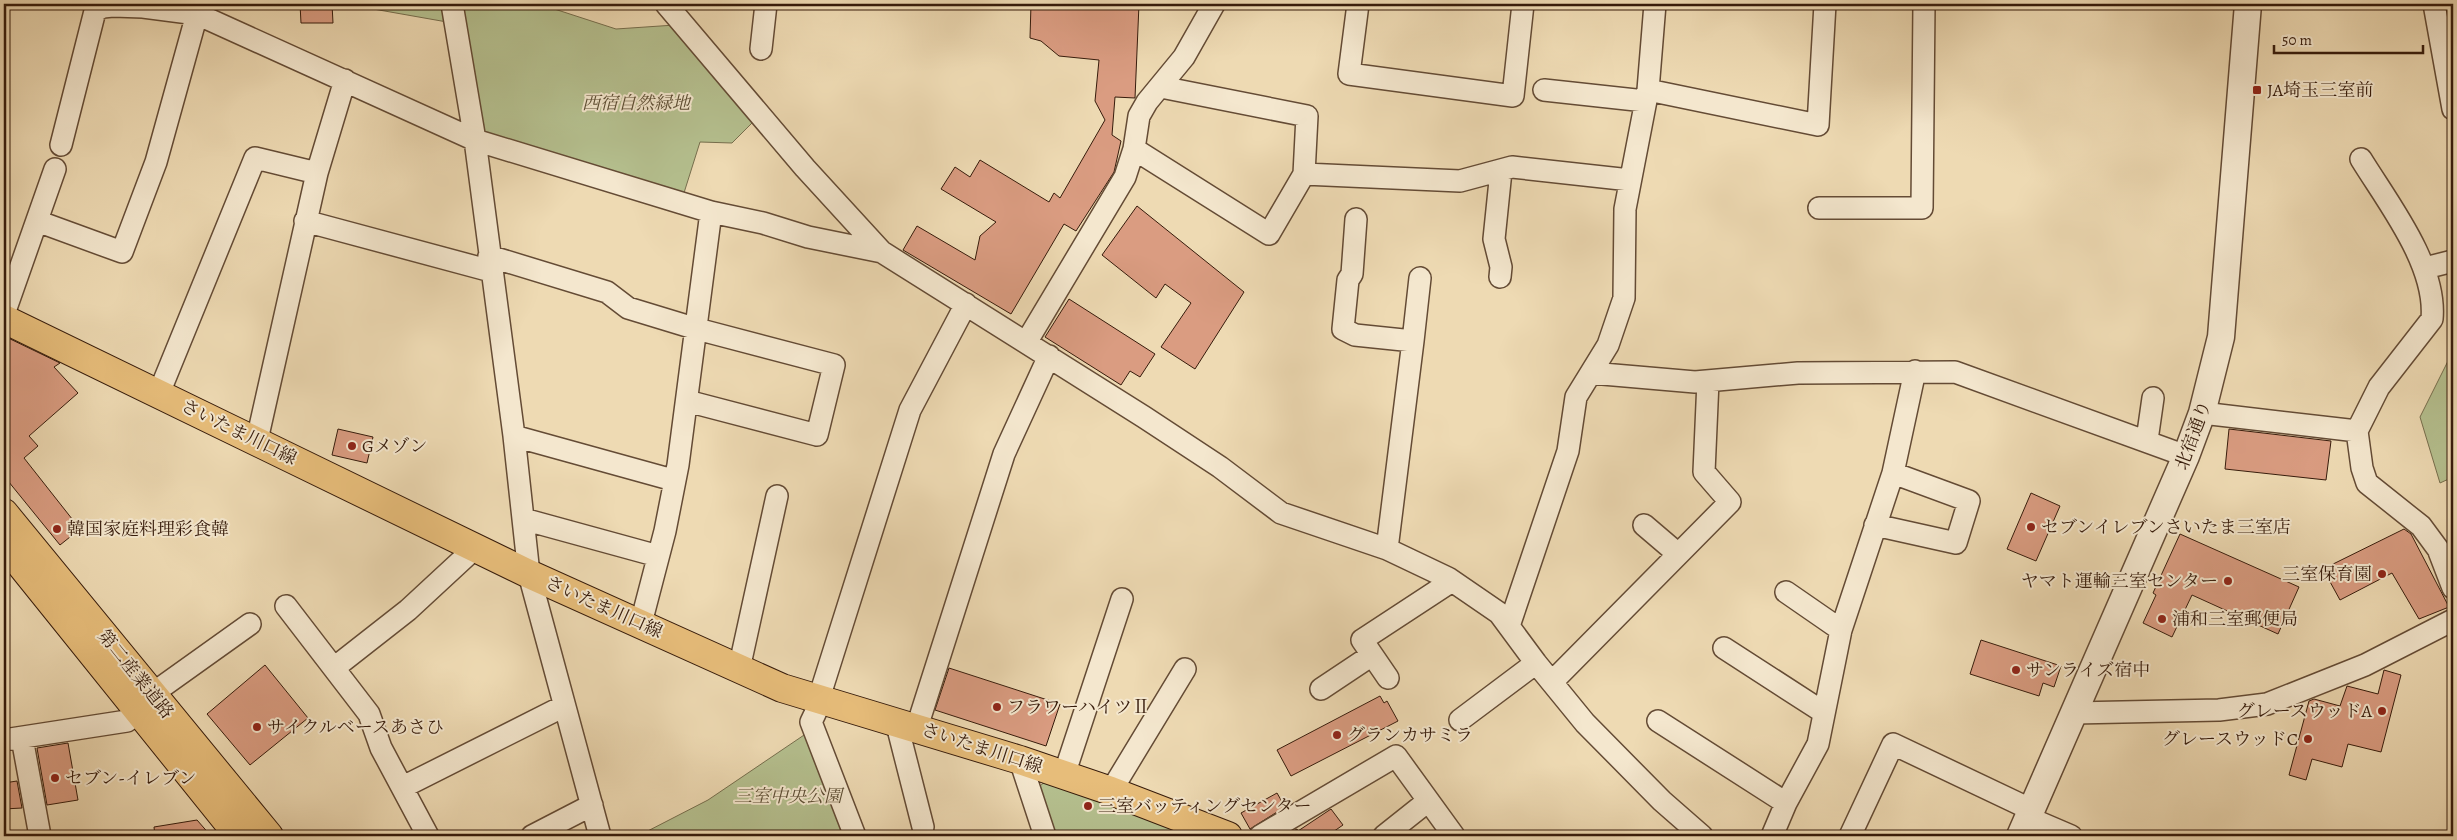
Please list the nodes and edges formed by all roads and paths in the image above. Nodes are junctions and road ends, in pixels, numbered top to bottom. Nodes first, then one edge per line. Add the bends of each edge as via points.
1 (452, 4) edge
2 (666, 4) edge
3 (766, 4) edge
4 (1214, 4) edge
5 (1358, 4) edge
6 (1524, 4) edge
7 (1655, 4) edge
8 (1825, 4) edge
9 (1924, 4) edge
10 (2248, 4) edge
11 (2434, 4) edge
12 (144, 5) edge
13 (198, 14) junction
14 (2448, 44) edge
15 (761, 49) dead end
16 (345, 80) junction
17 (1161, 87) junction
18 (1544, 90) dead end
19 (1646, 96) junction
20 (2453, 109) edge
21 (475, 140) junction
22 (61, 145) dead end
23 (1134, 149) junction
24 (2361, 159) dead end
25 (55, 169) dead end
26 (1501, 171) junction
27 (317, 173) junction
28 (1304, 174) junction
29 (1630, 180) junction
30 (1819, 208) dead end
31 (711, 212) junction
32 (1356, 219) dead end
33 (37, 221) junction
34 (305, 221) junction
35 (882, 252) junction
36 (2453, 261) edge
37 (490, 264) junction
38 (2426, 268) junction
39 (1500, 277) dead end
40 (1420, 278) dead end
41 (966, 304) junction
42 (4, 314) edge
43 (4, 319) edge
44 (697, 329) junction
45 (1027, 341) junction
46 (1413, 341) junction
47 (1049, 356) junction
48 (1916, 371) junction
49 (1591, 373) junction
50 (1708, 381) junction
51 (159, 393) junction
52 (2153, 398) dead end
53 (687, 401) junction
54 (2202, 413) junction
55 (2357, 431) junction
56 (514, 436) junction
57 (257, 440) junction
58 (2147, 440) junction
59 (2186, 456) junction
60 (1892, 473) junction
61 (673, 480) junction
62 (777, 496) dead end
63 (4, 513) edge
64 (523, 519) junction
65 (1644, 525) dead end
66 (1875, 525) junction
67 (4, 544) edge
68 (476, 548) junction
69 (1388, 549) junction
70 (1678, 554) junction
71 (658, 556) junction
72 (529, 574) junction
73 (1452, 581) junction
74 (2453, 588) edge
75 (1786, 592) dead end
76 (1122, 599) dead end
77 (286, 606) dead end
78 (2453, 620) edge
79 (641, 623) junction
80 (250, 624) dead end
81 (1509, 626) junction
82 (1841, 630) junction
83 (1724, 648) dead end
84 (1372, 654) junction
85 (1536, 663) junction
86 (334, 668) junction
87 (739, 669) junction
88 (1185, 669) dead end
89 (1388, 678) dead end
90 (1552, 682) junction
91 (1321, 689) dead end
92 (820, 698) junction
93 (145, 703) junction
94 (564, 706) junction
95 (1823, 712) junction
96 (2074, 713) junction
97 (1460, 720) dead end
98 (1658, 721) dead end
99 (907, 724) junction
100 (13, 739) edge
101 (1020, 760) junction
102 (1064, 776) junction
103 (402, 787) junction
104 (1112, 791) junction
105 (1428, 801) junction
106 (1786, 803) junction
107 (592, 805) junction
108 (2027, 821) edge
109 (923, 827) dead end
110 (1196, 830) edge
111 (1694, 834) edge
112 (40, 836) edge
113 (239, 836) edge
114 (269, 836) edge
115 (428, 836) edge
116 (532, 836) edge
117 (600, 836) edge
118 (855, 836) edge
119 (1045, 836) edge
120 (1228, 836) edge
121 (1260, 836) edge
122 (1384, 836) edge
123 (1454, 836) edge
124 (1772, 836) edge
125 (1850, 836) edge
126 (2071, 836) edge

1 - 21 street
2 - 35 street via 805,168
3 - 15 street
4 - 17 street via 1184,57
5 - 6 street via 1349,74 1512,96
7 - 19 street
8 - 19 street via 1818,125
9 - 30 street via 1922,208
10 - 54 street, 北宿通り via 2221,337
11 - 14 street
12 - 13 street
12 - 22 street via 103,7 95,11
13 - 16 street
13 - 33 street via 156,162 122,252
14 - 20 street
16 - 21 street
16 - 27 street
17 - 23 street via 1139,116
17 - 28 street via 1307,116
18 - 19 street
19 - 29 street
21 - 31 street
21 - 37 street
23 - 28 street via 1269,234
23 - 45 street via 1125,177
24 - 38 street
25 - 33 street
26 - 28 street via 1460,181
26 - 29 street via 1512,166
26 - 39 street via 1494,240 1501,267
27 - 34 street
27 - 51 street via 255,158
29 - 49 street via 1625,209 1624,298 1608,344
31 - 35 street
31 - 44 street
32 - 46 street via 1343,329 1355,335
33 - 42 street
34 - 37 street
34 - 57 street
35 - 41 street
36 - 38 street
37 - 44 street via 608,292 628,308
37 - 56 street
38 - 55 street via 2432,319 2379,387
40 - 46 street
41 - 45 street
41 - 92 street via 910,410
43 - 51 main road, さいたま川口線
44 - 53 street
44 - 53 street via 834,365 817,435
45 - 47 street
46 - 69 street
47 - 69 street via 1220,467 1281,513
47 - 99 street via 1004,454
48 - 50 street via 1798,373
48 - 58 street via 1954,372 1968,376
48 - 60 street
49 - 50 street
49 - 81 street via 1576,397 1568,451
50 - 70 street via 1704,472 1730,502
51 - 57 main road, さいたま川口線
52 - 58 street
53 - 61 street
54 - 55 street
54 - 59 street, 北宿通り
55 - 74 street via 2367,484 2426,531 2438,548
56 - 61 street
56 - 64 street
57 - 68 main road, さいたま川口線
58 - 59 street
59 - 96 street, 北宿通り
60 - 66 street
60 - 66 street via 1970,501 1966,516 1956,543
61 - 71 street via 670,509
62 - 87 street
63 - 93 main road, 第二産業道路
64 - 71 street
64 - 72 street
65 - 70 street
66 - 82 street
67 - 93 main road, 第二産業道路
68 - 72 main road, さいたま川口線
68 - 86 street via 408,610
69 - 73 street
70 - 90 street
71 - 79 street
72 - 79 main road, さいたま川口線
72 - 94 street
73 - 81 street via 1499,613
73 - 84 street via 1362,640
75 - 82 street
76 - 102 street
77 - 86 street
78 - 96 street via 2365,665 2267,704 2219,710
79 - 87 main road, さいたま川口線
80 - 93 street
81 - 85 street
82 - 95 street
83 - 95 street
84 - 89 street
84 - 91 street
85 - 90 street
85 - 97 street
86 - 103 street via 368,714 381,748
87 - 92 main road, さいたま川口線 via 782,688
88 - 104 street
90 - 111 street via 1585,723
92 - 99 main road, さいたま川口線
92 - 118 street via 811,722
93 - 100 street via 127,722
93 - 113 main road, 第二産業道路
93 - 114 main road, 第二産業道路
94 - 103 street
94 - 107 street
95 - 106 street via 1818,744
96 - 108 street, 北宿通り
98 - 106 street
99 - 101 main road, さいたま川口線
99 - 109 street
100 - 112 street
101 - 102 main road, さいたま川口線
101 - 119 street
102 - 104 main road, さいたま川口線
103 - 115 street
104 - 110 main road, さいたま川口線
105 - 121 street via 1396,756
105 - 122 street
105 - 123 street
106 - 124 street
107 - 116 street
107 - 117 street
108 - 125 street via 1893,744
108 - 126 street
110 - 120 main road, さいたま川口線

